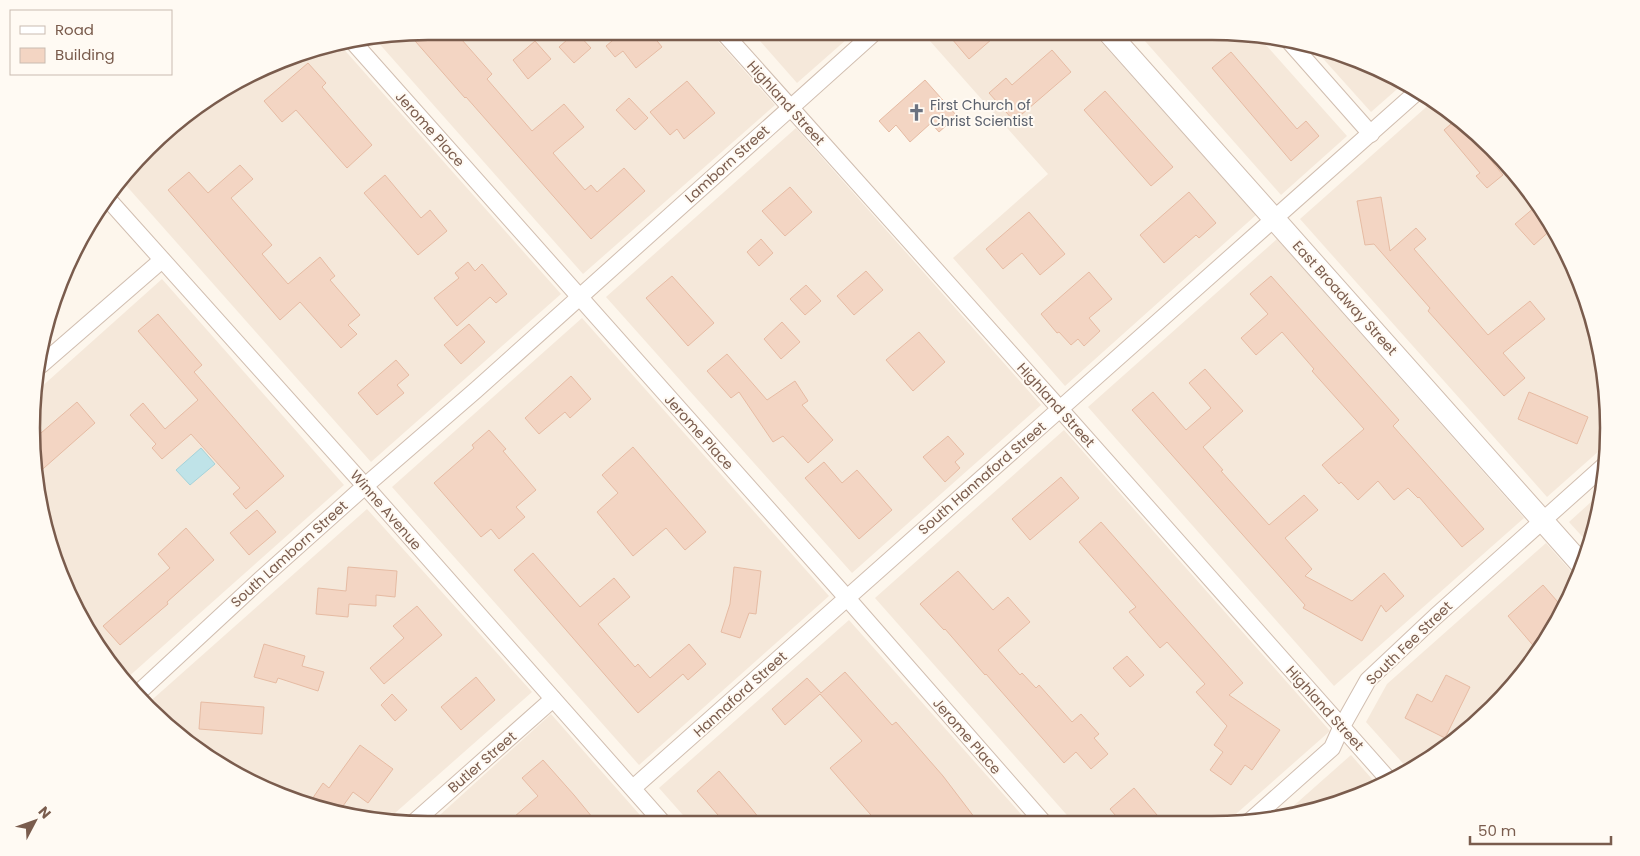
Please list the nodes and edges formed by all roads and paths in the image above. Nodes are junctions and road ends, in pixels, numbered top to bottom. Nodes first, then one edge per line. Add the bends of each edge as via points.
1 (730, 40) edge
2 (866, 40) edge
3 (1115, 40) edge
4 (356, 46) edge
5 (1296, 49) edge
6 (1413, 96) edge
7 (790, 108) junction
8 (1371, 134) junction
9 (112, 203) edge
10 (1275, 219) junction
11 (162, 260) junction
12 (578, 296) junction
13 (46, 361) edge
14 (1060, 409) junction
15 (1598, 472) edge
16 (365, 486) junction
17 (1543, 521) junction
18 (1577, 559) edge
19 (847, 598) junction
20 (142, 690) edge
21 (553, 699) junction
22 (1342, 728) junction
23 (1385, 775) edge
24 (632, 788) junction
25 (1259, 813) edge
26 (421, 816) edge
27 (657, 816) edge
28 (1038, 816) edge

1 - 7 street, Highland Street
2 - 7 street, Lamborn Street
3 - 10 street, East Broadway Street
4 - 12 street, Jerome Place
5 - 8 street
6 - 8 street, South Hannaford Street
7 - 12 street, Lamborn Street
7 - 14 street, Highland Street
8 - 10 street, South Hannaford Street
9 - 11 street, Winne Avenue
10 - 14 street, South Hannaford Street
10 - 17 street, East Broadway Street
11 - 13 street
11 - 16 street, Winne Avenue
12 - 16 street, South Lamborn Street
12 - 19 street, Jerome Place
14 - 19 street, South Hannaford Street
14 - 22 street, Highland Street
15 - 17 street, South Fee Street
16 - 20 street, South Lamborn Street
16 - 21 street, Winne Avenue
17 - 18 street, East Broadway Street
17 - 22 street, South Fee Street via 1368,680
19 - 24 street, Hannaford Street
19 - 28 street, Jerome Place
21 - 24 street, Winne Avenue
21 - 26 street, Butler Street
22 - 23 street, Highland Street
22 - 25 street, South Fee Street via 1332,748
24 - 27 street, Winne Avenue

